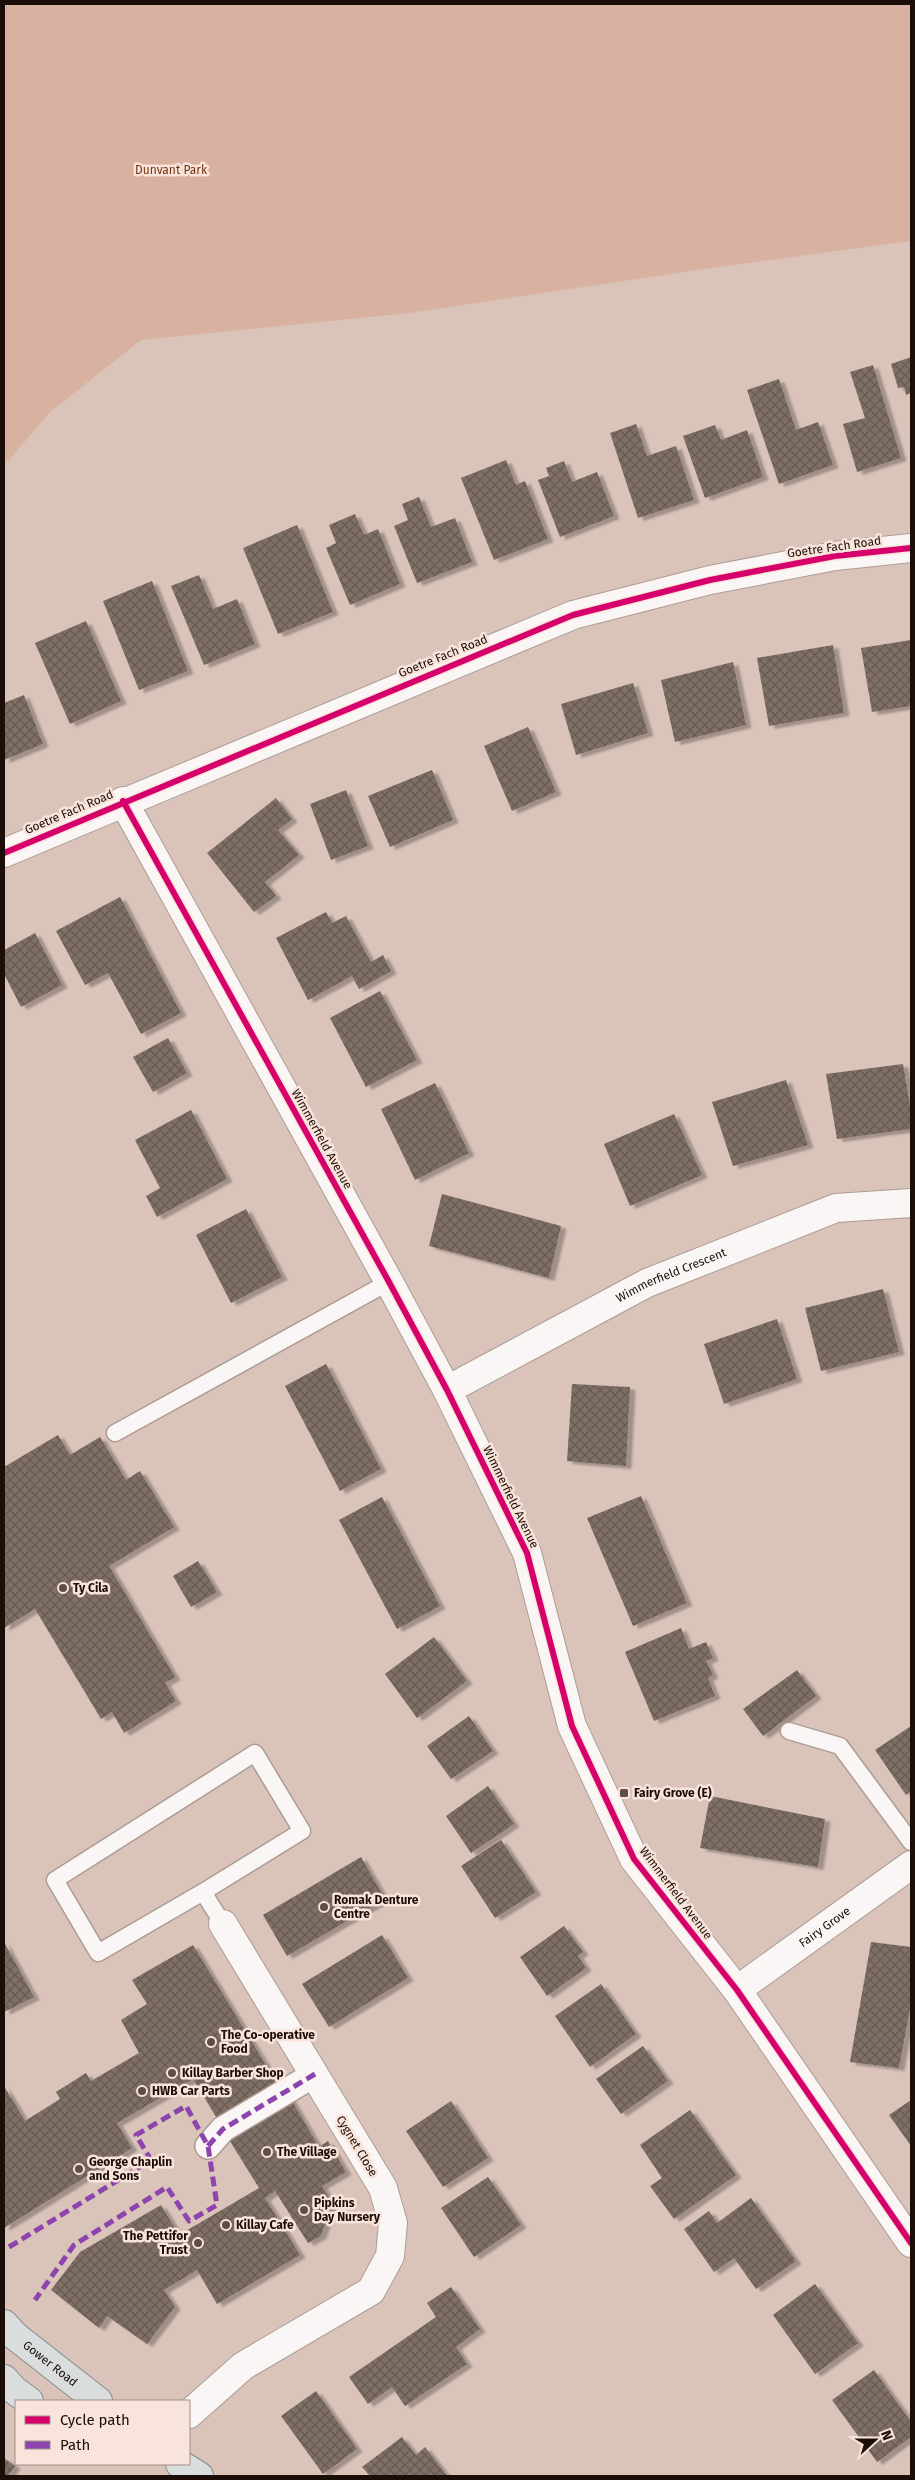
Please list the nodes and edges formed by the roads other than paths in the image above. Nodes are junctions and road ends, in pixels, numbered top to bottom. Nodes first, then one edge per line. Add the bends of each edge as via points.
1 (911, 548) edge
2 (123, 801) junction
3 (4, 853) edge
4 (911, 1203) edge
5 (389, 1282) junction
6 (447, 1390) junction
7 (115, 1433) dead end
8 (789, 1731) dead end
9 (911, 1842) edge
10 (911, 1865) edge
11 (203, 1892) junction
12 (223, 1924) joint
13 (737, 1990) junction
14 (315, 2074) junction
15 (208, 2146) dead end
16 (911, 2243) edge
17 (4, 2324) edge
18 (4, 2379) edge
19 (29, 2400) edge
20 (97, 2400) edge
21 (190, 2413) edge
22 (182, 2465) edge
23 (199, 2476) edge

1 - 2 street, Goetre Fach Road via 835,556 710,580 574,615
2 - 3 street, Goetre Fach Road
2 - 5 street, Wimmerfield Avenue
4 - 6 street, Wimmerfield Crescent via 836,1208 656,1280
5 - 6 street, Wimmerfield Avenue
5 - 7 lane
6 - 13 street, Wimmerfield Avenue via 527,1553 572,1726 634,1859
8 - 9 lane via 840,1746
10 - 13 street, Fairy Grove
11 - 11 lane via 302,1832 255,1753 55,1880 98,1953
11 - 12 lane
12 - 14 street, Cygnet Close
13 - 16 street, Wimmerfield Avenue
14 - 15 street via 223,2129
14 - 21 street, Cygnet Close via 382,2188 393,2223 390,2256 371,2291 243,2366
17 - 20 main road, Gower Road
18 - 19 main road
22 - 23 main road

